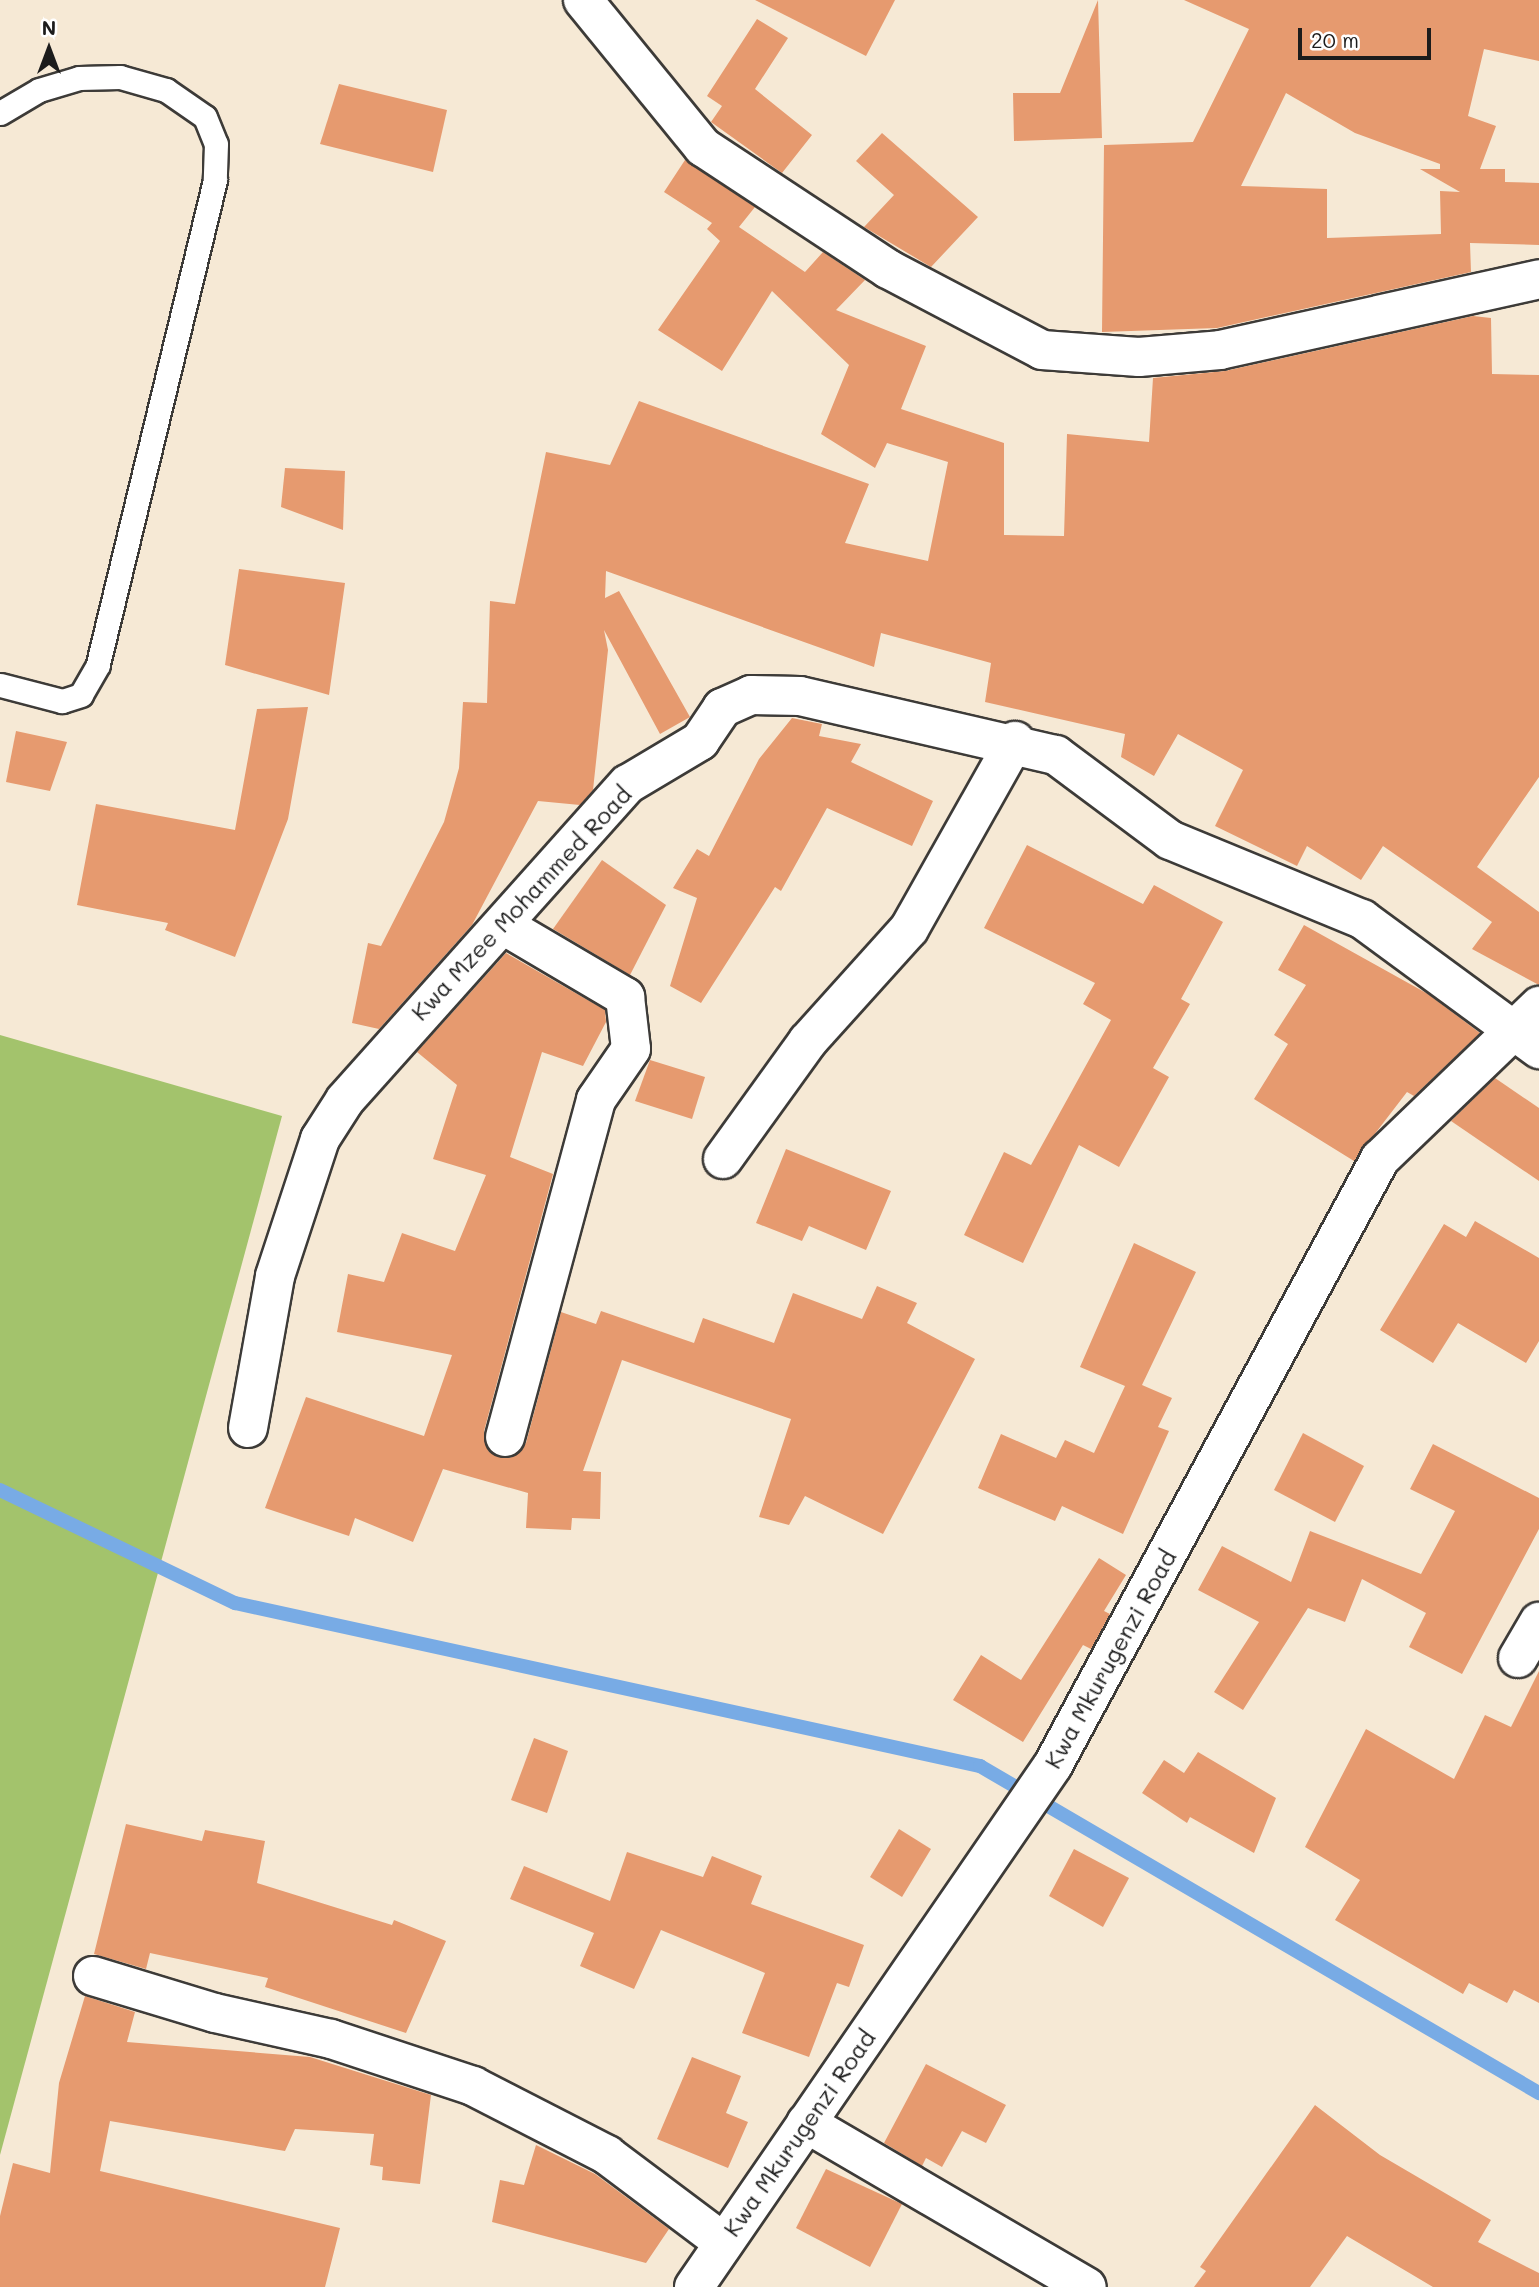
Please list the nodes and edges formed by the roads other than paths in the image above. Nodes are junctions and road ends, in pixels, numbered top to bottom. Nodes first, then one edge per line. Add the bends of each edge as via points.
1 (583, 0) edge
2 (0, 113) edge
3 (1539, 279) edge
4 (0, 685) edge
5 (1015, 741) junction
6 (503, 925) junction
7 (1530, 1029) edge
8 (723, 1159) dead end
9 (248, 1428) dead end
10 (505, 1437) dead end
11 (1539, 1622) edge
12 (1518, 1658) dead end
13 (93, 1976) dead end
14 (806, 2123) junction
15 (723, 2242) junction
16 (694, 2287) edge
17 (1087, 2287) edge

1 - 3 street via 703,147 888,269 1042,350 1139,357 1220,350
2 - 4 lane via 38,90 79,78 120,77 166,90 205,117 216,144 215,180 98,666 81,695 62,701
5 - 6 street, Kwa Mzee Mohammed Road via 800,696 751,695 722,708 700,741 628,784
5 - 7 street, Kwa Mzee Mohammed Road via 1056,755 1170,840 1362,919
5 - 8 street via 909,929 808,1041
6 - 9 street, Kwa Mzee Mohammed Road via 425,1004 320,1139 275,1276
6 - 10 street via 625,997 631,1049 596,1100
7 - 14 street, Kwa Mkurugenzi Road via 1380,1159 1053,1765
11 - 12 street
13 - 15 street via 215,2013 331,2039 473,2086 607,2155
14 - 15 street, Kwa Mkurugenzi Road
14 - 17 street
15 - 16 street, Kwa Mkurugenzi Road

